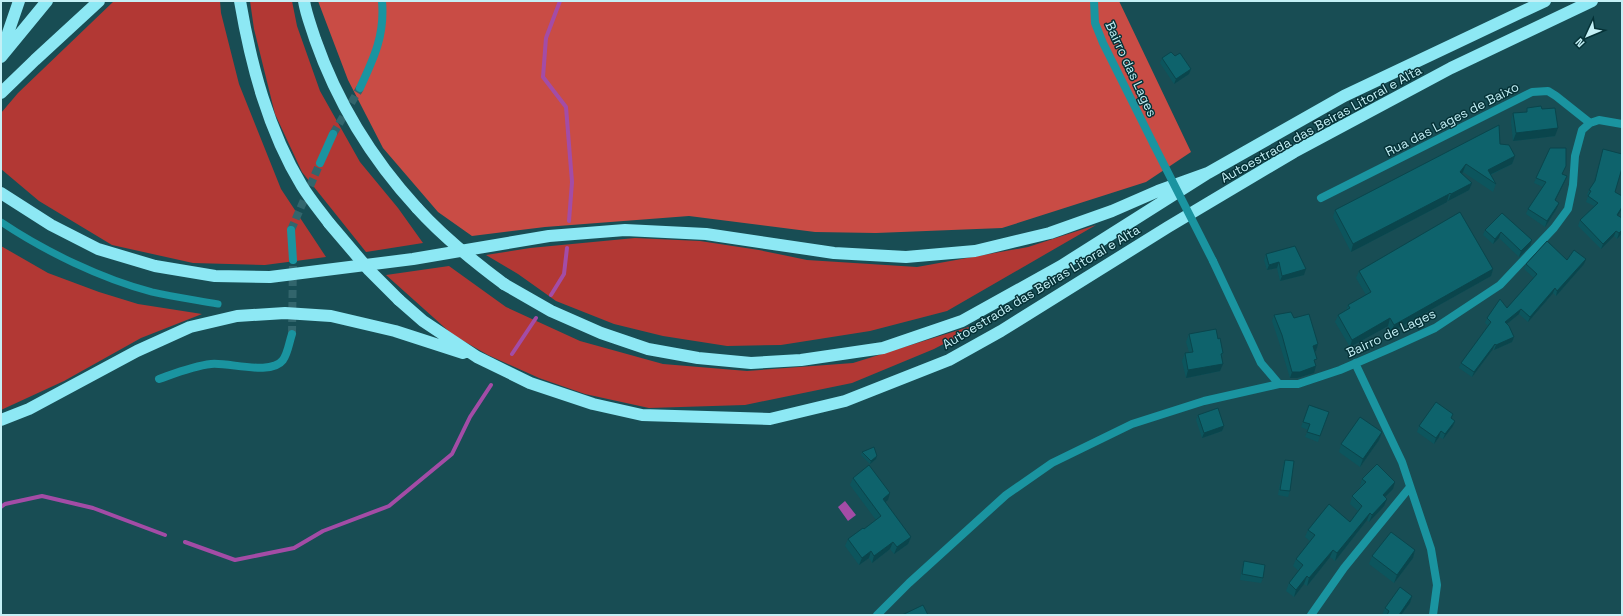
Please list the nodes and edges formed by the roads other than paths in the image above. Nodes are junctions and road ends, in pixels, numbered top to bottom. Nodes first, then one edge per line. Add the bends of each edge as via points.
1 (19, 1) edge
2 (47, 1) edge
3 (99, 1) edge
4 (240, 1) edge
5 (304, 1) edge
6 (382, 1) edge
7 (1094, 1) edge
8 (1545, 1) edge
9 (1592, 1) edge
10 (1, 48) edge
11 (1, 57) edge
12 (360, 88) tunnel mouth
13 (1, 93) edge
14 (1590, 123) junction
15 (1622, 124) edge
16 (333, 134) tunnel mouth
17 (320, 163) tunnel mouth
18 (1208, 173) junction
19 (1, 193) edge
20 (1321, 198) dead end
21 (1, 222) edge
22 (291, 230) tunnel mouth
23 (293, 260) tunnel mouth
24 (218, 304) dead end
25 (292, 334) tunnel mouth
26 (477, 357) junction
27 (1355, 363) junction
28 (159, 379) dead end
29 (1280, 384) junction
30 (1, 420) edge
31 (1410, 487) junction
32 (877, 615) edge
33 (1311, 615) edge
34 (1433, 615) edge

1 - 10 highway
2 - 11 highway
3 - 13 highway
4 - 26 highway, Autoestrada das Beiras Litoral e Alta, bridge via 258,84 278,139 302,186 329,223 400,300 422,321
5 - 18 highway, Autoestrada das Beiras Litoral e Alta, bridge via 322,59 343,104 368,147 400,190 432,225 470,259 504,284 551,311 601,333 648,349 698,358 751,363 794,361 883,348 968,317 1061,266
6 - 12 street via 384,17 381,38
7 - 29 street, Bairro das Lages, bridge via 1095,23 1104,43 1261,363
8 - 18 highway, Autoestrada das Beiras Litoral e Alta via 1344,96
9 - 26 highway, Autoestrada das Beiras Litoral e Alta via 1450,68 1294,152 1001,331 949,360 845,401 770,419 642,416 592,404 530,383
14 - 15 street via 1599,120
14 - 20 street, Rua das Lages de Baixo via 1548,91 1532,92
14 - 27 street, Bairro de Lages via 1582,130 1579,138 1568,208 1554,228 1500,285 1435,328
16 - 17 street
18 - 19 highway via 1050,233 975,251 906,257 834,254 706,234 625,230 549,236 413,259 270,277 215,276 155,266 98,249 51,225
21 - 24 lane via 49,250 103,275 152,292
22 - 23 street
25 - 28 street via 287,353 282,362 274,367 213,364
26 - 30 highway via 395,331 331,316 285,313 237,316 190,328 137,350 29,409
27 - 29 street, Bairro de Lages via 1298,384
27 - 31 street via 1402,462
29 - 32 street, Bairro de Lages via 1204,401 1132,424 1052,463 1006,495
31 - 33 street via 1344,568
31 - 34 street via 1431,548 1437,585

